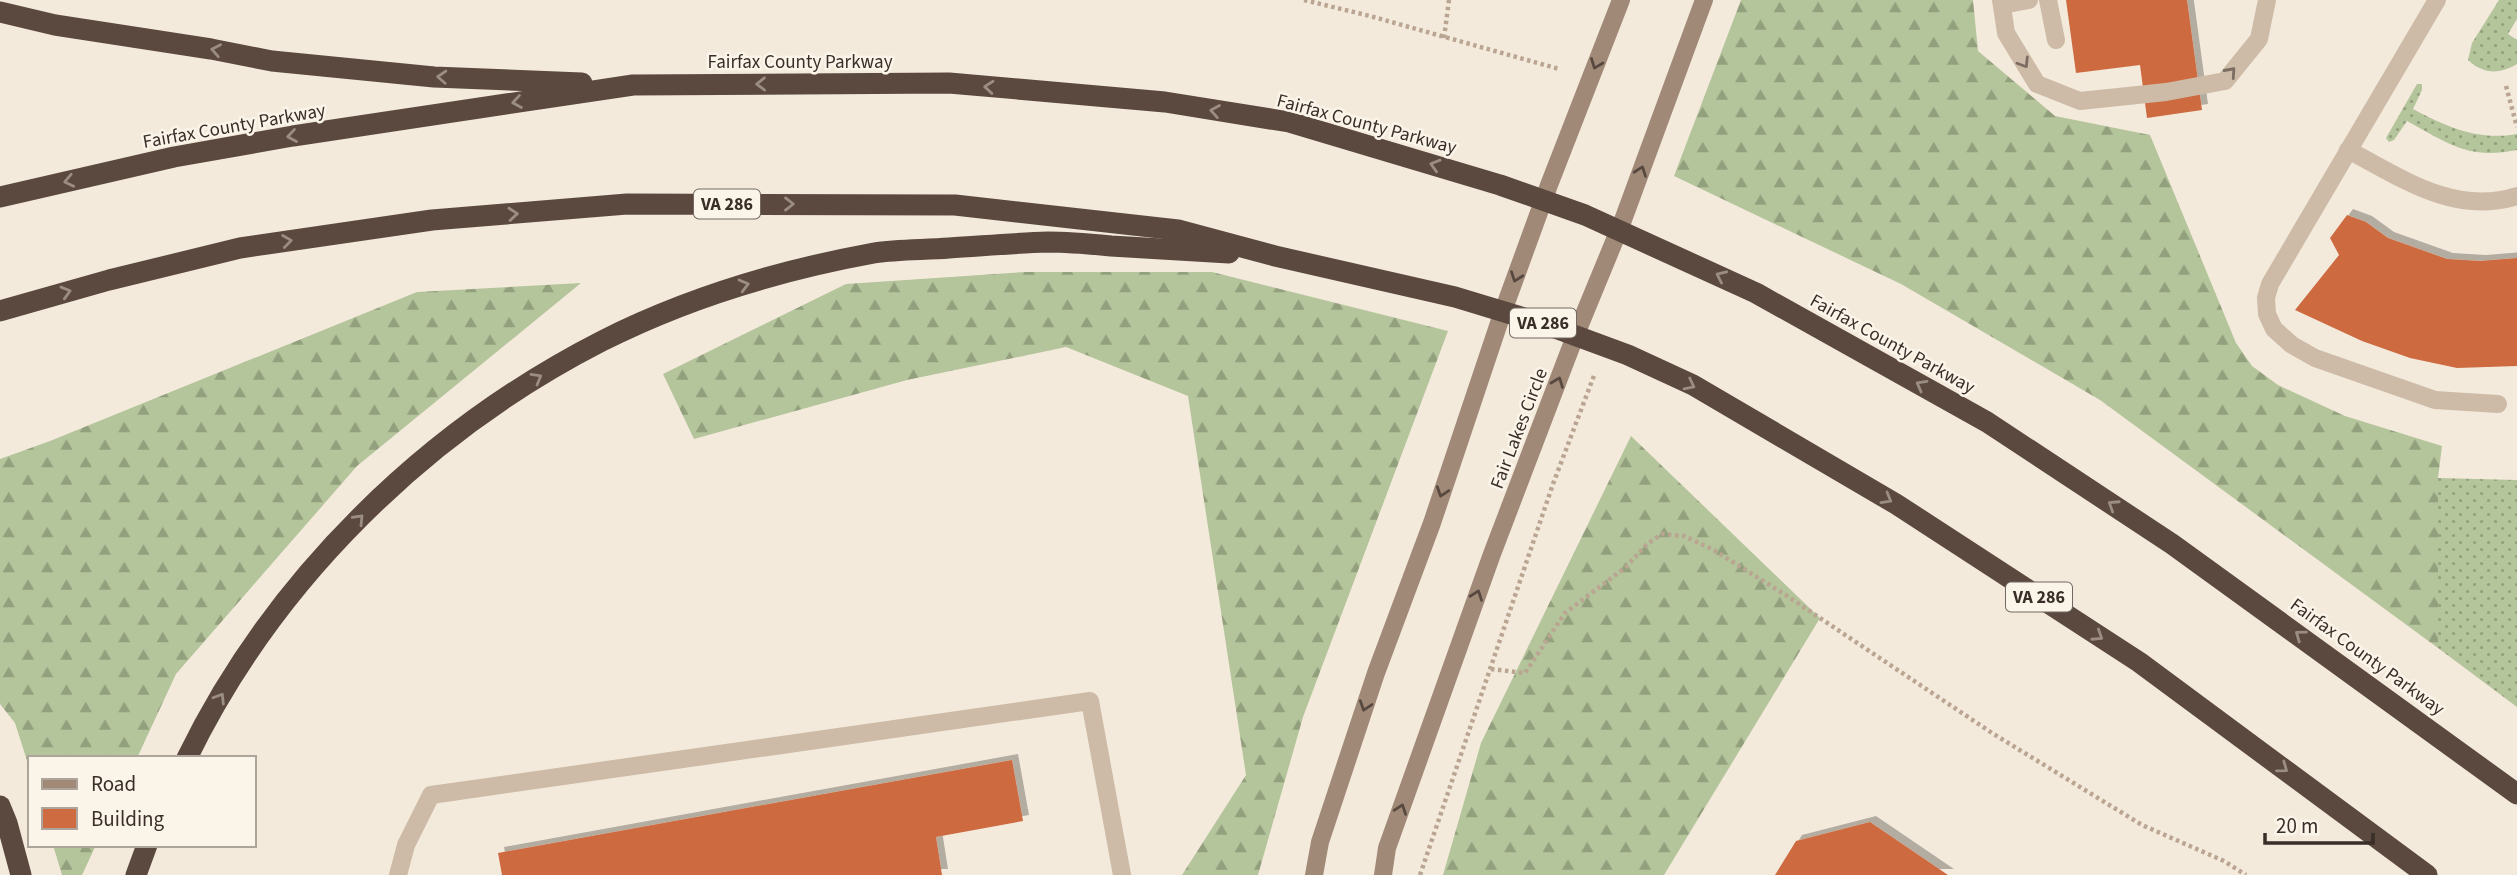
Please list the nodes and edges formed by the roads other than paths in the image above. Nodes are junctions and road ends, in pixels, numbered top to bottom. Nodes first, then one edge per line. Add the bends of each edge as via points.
1 (1621, 0) edge
2 (1704, 0) edge
3 (2029, 0) edge
4 (2048, 0) edge
5 (2267, 0) edge
6 (2437, 0) edge
7 (2001, 2) edge
8 (0, 12) edge
9 (2056, 40) dead end
10 (633, 85) junction
11 (2348, 150) junction
12 (2517, 196) edge
13 (0, 197) edge
14 (1275, 256) junction
15 (0, 311) edge
16 (2498, 404) dead end
17 (2356, 675) junction
18 (188, 756) edge
19 (2517, 780) edge
20 (2517, 793) edge
21 (0, 806) edge
22 (146, 847) edge
23 (20, 875) edge
24 (136, 875) edge
25 (398, 875) edge
26 (1122, 875) edge
27 (1314, 875) edge
28 (1383, 875) edge
29 (2427, 875) edge

1 -> 27 street via 1544,198 1376,673 1320,842
28 -> 2 street, Fair Lakes Circle via 1392,835 1492,554
3 - 7 lane
4 - 9 lane
7 -> 5 lane via 2006,33 2037,84 2080,101 2225,81 2259,39
6 - 11 lane
10 -> 8 highway via 434,77 272,61
10 -> 13 highway, Fairfax County Parkway via 279,138
17 -> 10 highway, Fairfax County Parkway via 2172,544 1987,422 1756,293 1585,215 1500,185 1289,122 1165,102 949,83
11 - 12 lane via 2432,194 2478,204
11 - 16 lane via 2270,284 2267,314 2274,329 2315,358 2435,400
15 -> 14 highway, VA 286 via 240,248 432,220 627,204 955,205 1178,230
18 -> 14 highway via 257,639 315,565 379,499 449,439 523,386 602,341 729,289 878,252 1051,242
14 -> 29 highway, VA 286 via 1455,297 1544,324 1629,355 1693,385 1896,504 2139,662
17 - 19 highway
17 - 20 highway, Fairfax County Parkway
21 - 23 highway
22 - 24 highway
25 - 26 lane via 406,845 430,795 1090,701

